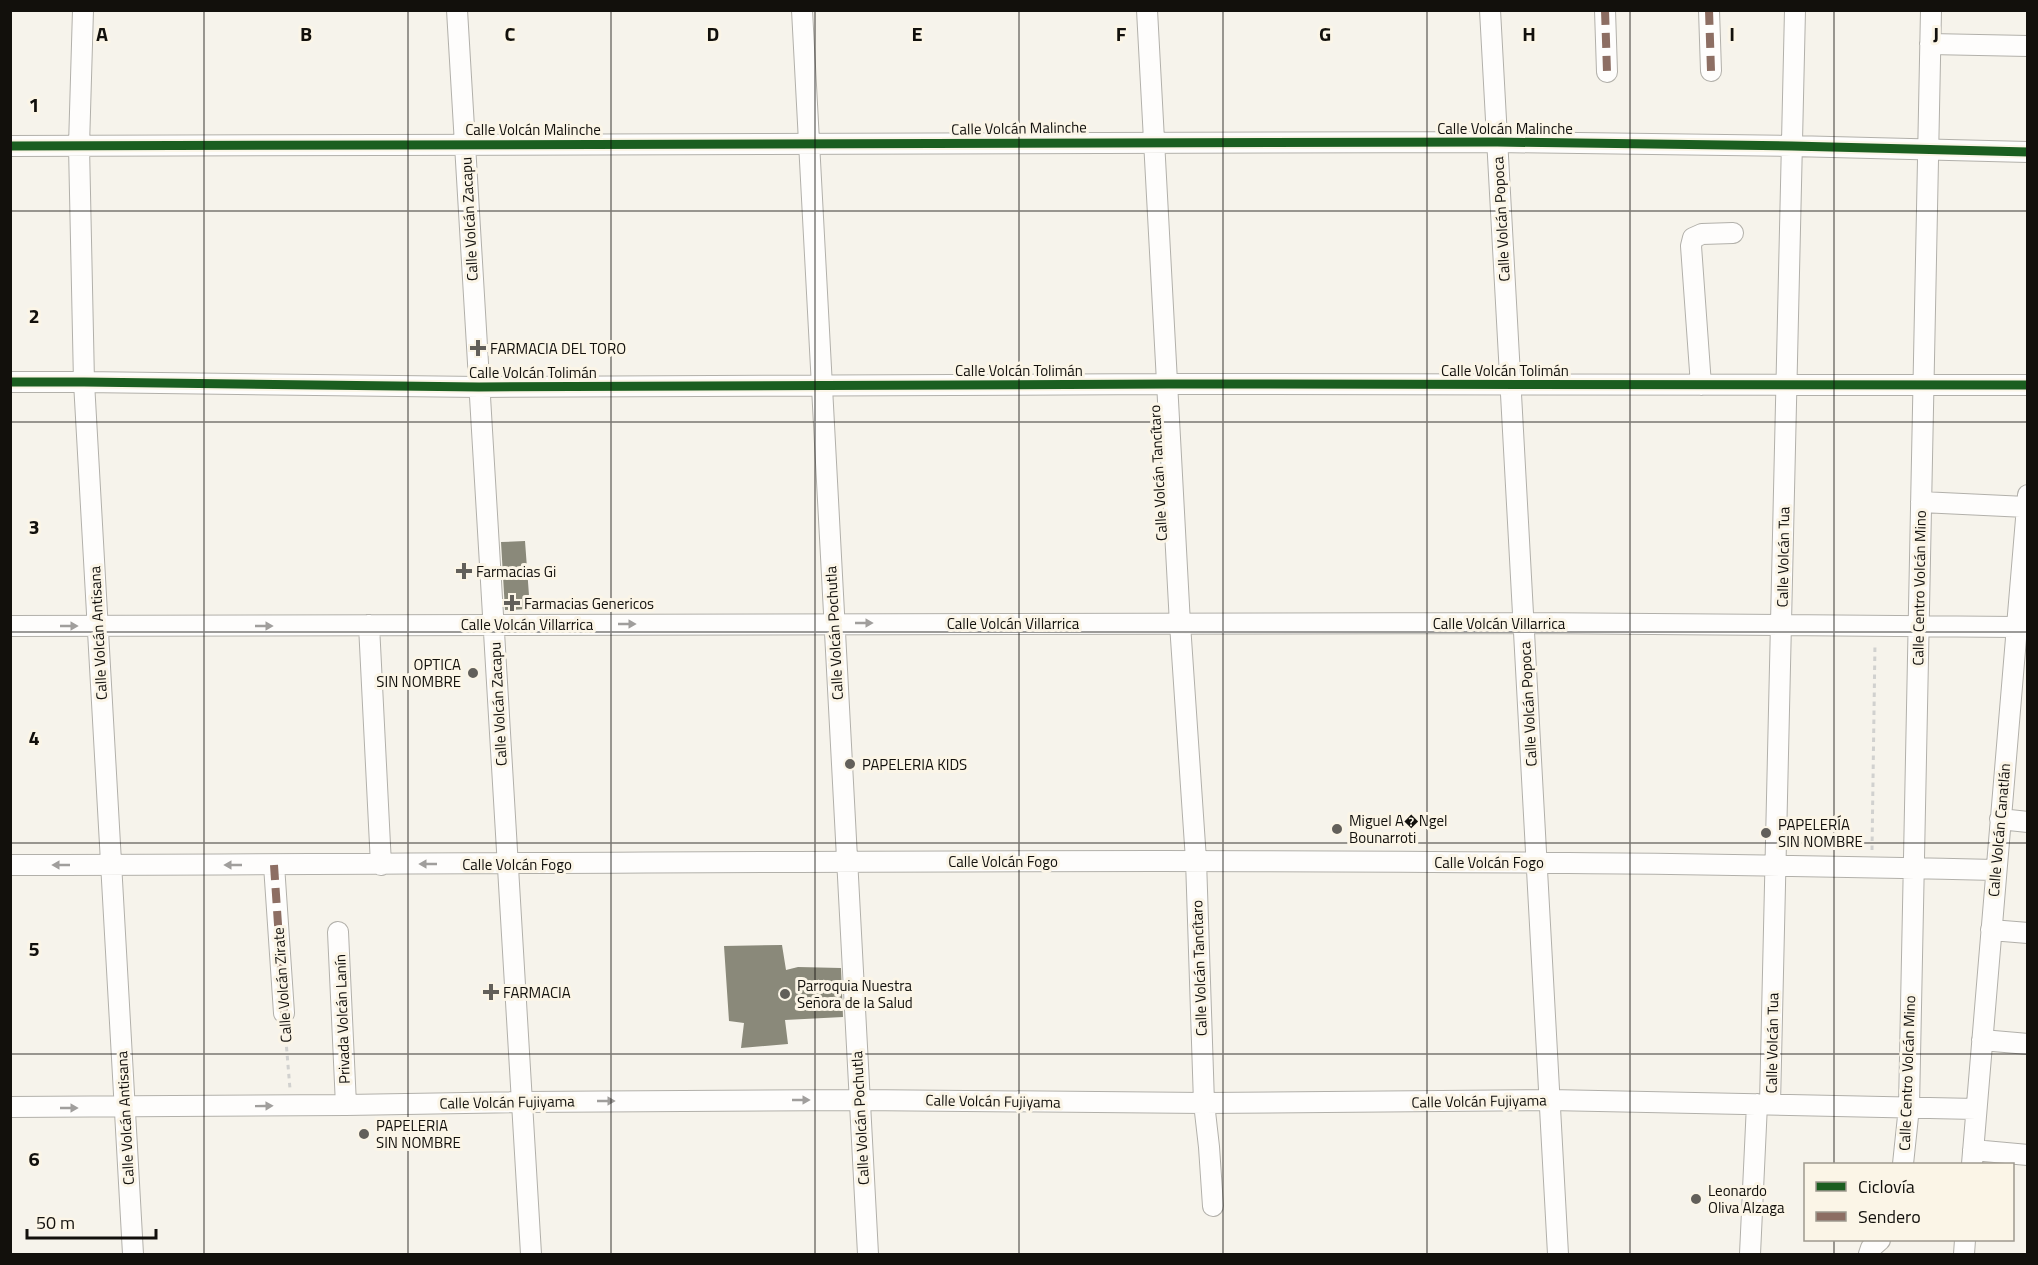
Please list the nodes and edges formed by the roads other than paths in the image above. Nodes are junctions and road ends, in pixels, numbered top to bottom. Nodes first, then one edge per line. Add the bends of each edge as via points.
1 (83, 10) edge
2 (457, 10) edge
3 (802, 10) edge
4 (1147, 10) edge
5 (1490, 10) edge
6 (1605, 10) edge
7 (1709, 10) edge
8 (1795, 10) edge
9 (1931, 10) edge
10 (1930, 44) junction
11 (2028, 46) edge
12 (1711, 71) dead end
13 (1607, 72) dead end
14 (1154, 142) junction
15 (1497, 142) junction
16 (465, 144) junction
17 (808, 145) junction
18 (10, 146) edge
19 (79, 146) junction
20 (1792, 146) junction
21 (1928, 150) junction
22 (2028, 152) edge
23 (1733, 233) dead end
24 (84, 381) junction
25 (10, 382) edge
26 (1168, 384) junction
27 (1511, 385) junction
28 (1701, 385) junction
29 (2028, 385) edge
30 (1787, 386) junction
31 (1923, 386) junction
32 (480, 387) junction
33 (821, 387) junction
34 (2027, 501) edge
35 (1921, 502) junction
36 (834, 623) junction
37 (1524, 623) junction
38 (1180, 624) junction
39 (369, 625) junction
40 (494, 625) junction
41 (10, 626) edge
42 (97, 626) junction
43 (1781, 626) junction
44 (1918, 627) junction
45 (2016, 627) junction
46 (2019, 705) edge
47 (2000, 819) junction
48 (2028, 822) edge
49 (1196, 860) junction
50 (846, 862) junction
51 (1537, 862) junction
52 (508, 864) junction
53 (10, 865) edge
54 (111, 865) junction
55 (274, 865) junction
56 (381, 865) junction
57 (1776, 865) junction
58 (1913, 868) junction
59 (1995, 870) junction
60 (1991, 930) junction
61 (338, 932) dead end
62 (2028, 933) edge
63 (284, 1012) road end
64 (1982, 1040) junction
65 (2028, 1044) edge
66 (859, 1100) junction
67 (1550, 1100) junction
68 (522, 1101) junction
69 (1204, 1103) junction
70 (1764, 1104) junction
71 (346, 1106) junction
72 (10, 1107) edge
73 (1909, 1107) junction
74 (124, 1108) junction
75 (1976, 1109) junction
76 (2028, 1155) edge
77 (1972, 1157) edge
78 (1904, 1163) edge
79 (1213, 1206) dead end
80 (1879, 1241) edge
81 (133, 1254) edge
82 (531, 1254) edge
83 (868, 1254) edge
84 (1558, 1254) edge
85 (1750, 1254) edge
86 (1869, 1254) edge

1 - 19 street, Calle Volcán Antisana
2 - 16 street, Calle Volcán Zacapu
3 - 17 street, Calle Volcán Pochutla
4 - 14 street, Calle Volcán Tancítaro
5 - 15 street, Calle Volcán Popoca
6 - 13 street
7 - 12 street
8 - 20 street, Calle Volcán Tua
9 - 10 street, Calle Centro Volcán Mino
10 - 11 street
10 - 21 street, Calle Centro Volcán Mino
14 - 15 street, Calle Volcán Malinche
14 - 17 street, Calle Volcán Malinche
14 - 26 street, Calle Volcán Tancítaro
15 - 20 street, Calle Volcán Malinche
15 - 27 street, Calle Volcán Popoca
16 - 17 street, Calle Volcán Malinche
16 - 19 street, Calle Volcán Malinche
16 - 32 street, Calle Volcán Zacapu
17 - 33 street, Calle Volcán Pochutla
18 - 19 street, Calle Volcán Malinche
19 - 24 street, Calle Volcán Antisana
20 - 21 street, Calle Volcán Malinche
20 - 30 street, Calle Volcán Tua
21 - 22 street, Calle Volcán Malinche
21 - 31 street, Calle Centro Volcán Mino
23 - 28 street via 1702,234 1693,238 1691,246
24 - 25 street, Calle Volcán Tolimán
24 - 32 street, Calle Volcán Tolimán
24 - 42 street, Calle Volcán Antisana
26 - 27 street, Calle Volcán Tolimán
26 - 33 street, Calle Volcán Tolimán
26 - 38 street, Calle Volcán Tancítaro
27 - 28 street, Calle Volcán Tolimán
27 - 37 street, Calle Volcán Popoca
28 - 30 street, Calle Volcán Tolimán
29 - 31 street, Calle Volcán Tolimán
30 - 31 street, Calle Volcán Tolimán
30 - 43 street, Calle Volcán Tua
31 - 35 street, Calle Centro Volcán Mino
32 - 33 street, Calle Volcán Tolimán
32 - 40 street, Calle Volcán Zacapu
33 - 36 street, Calle Volcán Pochutla
34 - 35 street
34 - 45 street, Calle Volcán Canatlán
35 - 44 street, Calle Centro Volcán Mino
36 -> 38 street, Calle Volcán Villarrica
40 -> 36 street, Calle Volcán Villarrica
36 - 50 street, Calle Volcán Pochutla
37 - 38 street, Calle Volcán Villarrica
37 - 43 street, Calle Volcán Villarrica
37 - 51 street, Calle Volcán Popoca
38 - 49 street, Calle Volcán Tancítaro
39 - 40 street, Calle Volcán Villarrica
42 -> 39 street, Calle Volcán Villarrica
39 - 56 street
40 - 52 street, Calle Volcán Zacapu
41 -> 42 street, Calle Volcán Villarrica
42 - 54 street, Calle Volcán Antisana
43 - 44 street, Calle Volcán Villarrica
43 - 57 street, Calle Volcán Tua
44 - 45 street, Calle Volcán Villarrica
44 - 58 street, Calle Centro Volcán Mino
45 - 46 street, Calle Volcán Canatlán
46 - 47 street, Calle Volcán Canatlán
47 - 48 street
47 - 59 street, Calle Volcán Canatlán
49 - 50 street, Calle Volcán Fogo
49 - 51 street, Calle Volcán Fogo
49 - 69 street, Calle Volcán Tancítaro
50 - 52 street, Calle Volcán Fogo
50 - 66 street, Calle Volcán Pochutla
51 - 57 street, Calle Volcán Fogo
51 - 67 street, Calle Volcán Popoca
52 -> 56 street, Calle Volcán Fogo
52 - 68 street, Calle Volcán Zacapu
54 -> 53 street, Calle Volcán Fogo
55 -> 54 street, Calle Volcán Fogo
54 - 74 street, Calle Volcán Antisana
55 - 56 street, Calle Volcán Fogo
55 - 63 street, Calle Volcán Zirate
57 - 58 street, Calle Volcán Fogo
57 - 70 street, Calle Volcán Tua
58 - 59 street, Calle Volcán Fogo
58 - 73 street, Calle Centro Volcán Mino
59 - 60 street, Calle Volcán Canatlán
60 - 62 street
60 - 64 street, Calle Volcán Canatlán
61 - 71 street, Privada Volcán Lanín
64 - 65 street
64 - 75 street, Calle Volcán Canatlán
68 -> 66 street, Calle Volcán Fujiyama
66 - 69 street, Calle Volcán Fujiyama
66 - 83 street, Calle Volcán Pochutla
67 - 69 street, Calle Volcán Fujiyama
67 - 70 street, Calle Volcán Fujiyama
67 - 84 street, Calle Volcán Popoca
68 - 71 street, Calle Volcán Fujiyama
68 - 82 street, Calle Volcán Zacapu
69 - 79 street, Calle Volcán Tancítaro
70 - 73 street, Calle Volcán Fujiyama
70 - 85 street, Calle Volcán Tua
74 -> 71 street, Calle Volcán Fujiyama
72 -> 74 street, Calle Volcán Fujiyama
73 - 75 street, Calle Volcán Fujiyama
73 - 78 street, Calle Centro Volcán Mino
74 - 81 street, Calle Volcán Antisana
75 - 77 street, Calle Volcán Canatlán
76 - 77 street
80 - 86 street

